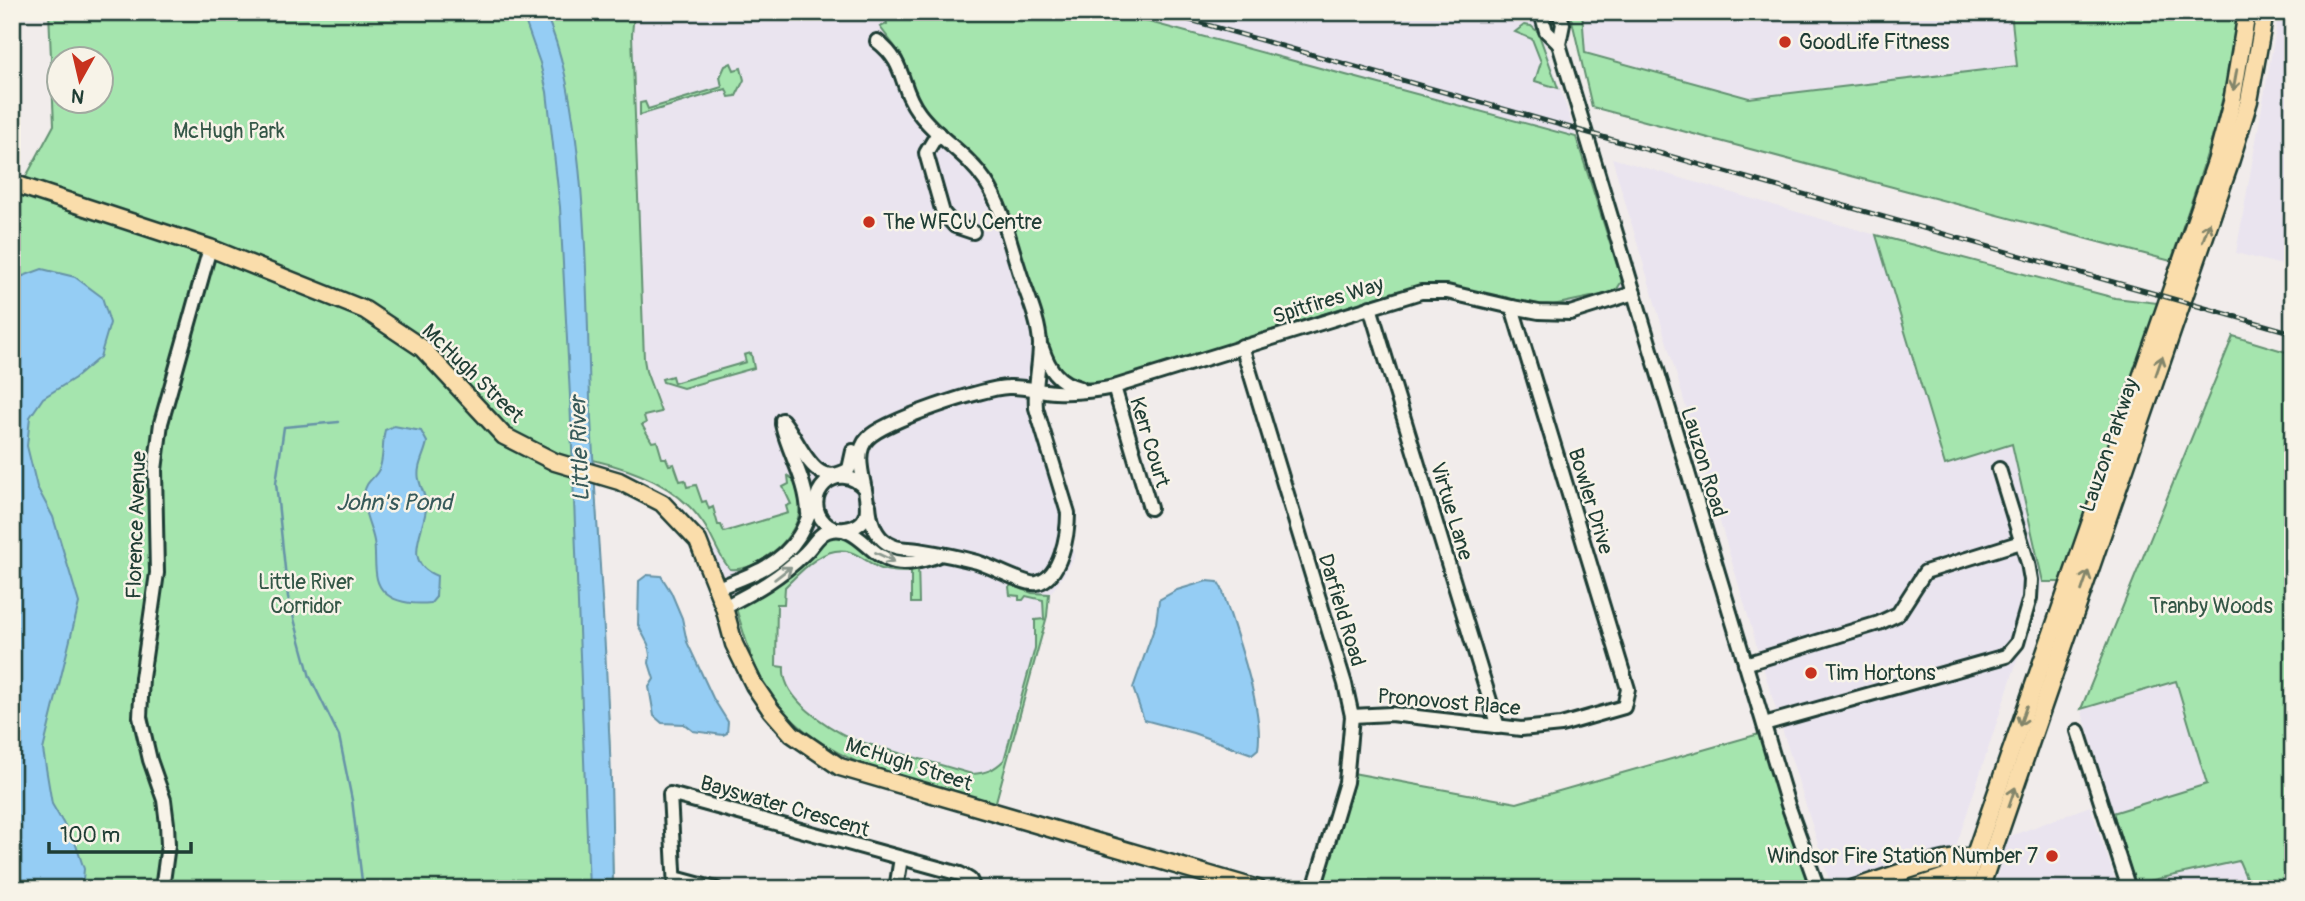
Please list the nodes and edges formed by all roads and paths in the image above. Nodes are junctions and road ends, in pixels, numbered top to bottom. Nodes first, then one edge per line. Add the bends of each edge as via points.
1 (1541, 12) edge
2 (1559, 12) edge
3 (2247, 12) edge
4 (2265, 12) edge
5 (877, 41) dead end
6 (1559, 44) junction
7 (938, 133) junction
8 (12, 183) edge
9 (972, 232) dead end
10 (210, 248) junction
11 (1634, 293) junction
12 (1370, 307) junction
13 (1512, 307) junction
14 (1040, 341) junction
15 (1242, 346) junction
16 (1114, 387) junction
17 (1034, 390) junction
18 (1094, 391) junction
19 (888, 424) junction
20 (1999, 469) dead end
21 (837, 477) junction
22 (867, 495) junction
23 (816, 501) junction
24 (1150, 508) dead end
25 (808, 513) junction
26 (838, 530) junction
27 (2021, 542) junction
28 (940, 555) junction
29 (717, 587) junction
30 (724, 607) junction
31 (1745, 664) junction
32 (1624, 707) joint
33 (1352, 716) junction
34 (1764, 724) junction
35 (1498, 727) junction
36 (2078, 731) dead end
37 (901, 858) junction
38 (1982, 858) junction
39 (675, 883) edge
40 (162, 889) edge
41 (716, 889) edge
42 (896, 889) edge
43 (974, 889) edge
44 (1258, 889) edge
45 (1314, 889) edge
46 (1818, 889) edge
47 (1852, 889) edge
48 (1909, 889) edge
49 (1964, 889) edge
50 (1980, 889) edge
51 (2129, 889) edge

1 - 6 street, Lauzon Road via 1546,31
2 - 6 street, Lauzon Road via 1563,23
3 -> 38 main road, Lauzon Parkway via 2232,102 2216,162
38 -> 4 main road, Lauzon Parkway via 2229,166 2249,101
5 - 7 street via 899,63 915,107
6 - 11 street, Lauzon Road
7 - 9 street via 926,153 943,213 955,226
7 - 14 street via 968,157 988,184
8 - 10 main road, McHugh Street
10 - 29 main road, McHugh Street via 365,310 422,348 505,436 555,462 619,481 662,503 698,541
10 - 40 street, Florence Avenue via 161,423 155,470 157,573 140,718 164,800 168,845
11 - 13 street, Spitfires Way via 1570,313
11 - 31 street, Lauzon Road
12 - 13 street, Spitfires Way via 1421,292 1447,292
12 - 15 street, Spitfires Way
12 - 35 street, Virtue Lane
13 - 32 street, Bowler Drive via 1628,689
14 - 17 street
14 - 18 street via 1052,373 1069,385
15 - 16 street, Spitfires Way
15 - 33 street, Darfield Road
16 - 18 street, Spitfires Way
16 - 24 street, Kerr Court
17 - 18 street, Spitfires Way
17 - 19 street, Spitfires Way via 991,389
17 - 28 street via 1068,513 1062,555 1050,577 1029,584 995,567
19 - 21 street, Spitfires Way via 863,432 855,443 849,470
19 - 22 street via 867,438 861,449 860,475
20 - 27 street
21 - 22 street via 859,482
21 - 23 street via 826,481
21 - 25 street via 815,469 782,420 808,495
22 - 26 street via 867,511 860,522
22 - 28 street via 874,529 883,540 896,548
23 - 25 street
23 - 26 street via 826,524
25 - 29 street via 802,533 788,552 758,573
26 -> 28 street via 852,532 893,562
30 -> 26 street via 786,573 826,531
27 - 31 street via 1925,572 1898,614 1879,623
27 - 34 street via 2031,580 2030,598 2017,643 2007,656
29 - 30 main road, McHugh Street
30 - 44 main road, McHugh Street via 734,644 771,710 792,734 840,767
31 - 34 street, Lauzon Road
32 - 35 street, Pronovost Place via 1561,725
33 - 35 street, Pronovost Place via 1391,714
33 - 45 street, Darfield Road via 1346,782
34 - 46 street, Lauzon Road
36 - 51 street
37 - 39 street, Bayswater Crescent via 670,794
37 - 42 street
37 - 43 street, Bayswater Crescent via 960,874
38 - 47 main road via 1953,858
38 - 48 main road
38 - 49 main road, Lauzon Parkway
38 - 50 main road, Lauzon Parkway
39 - 41 street

